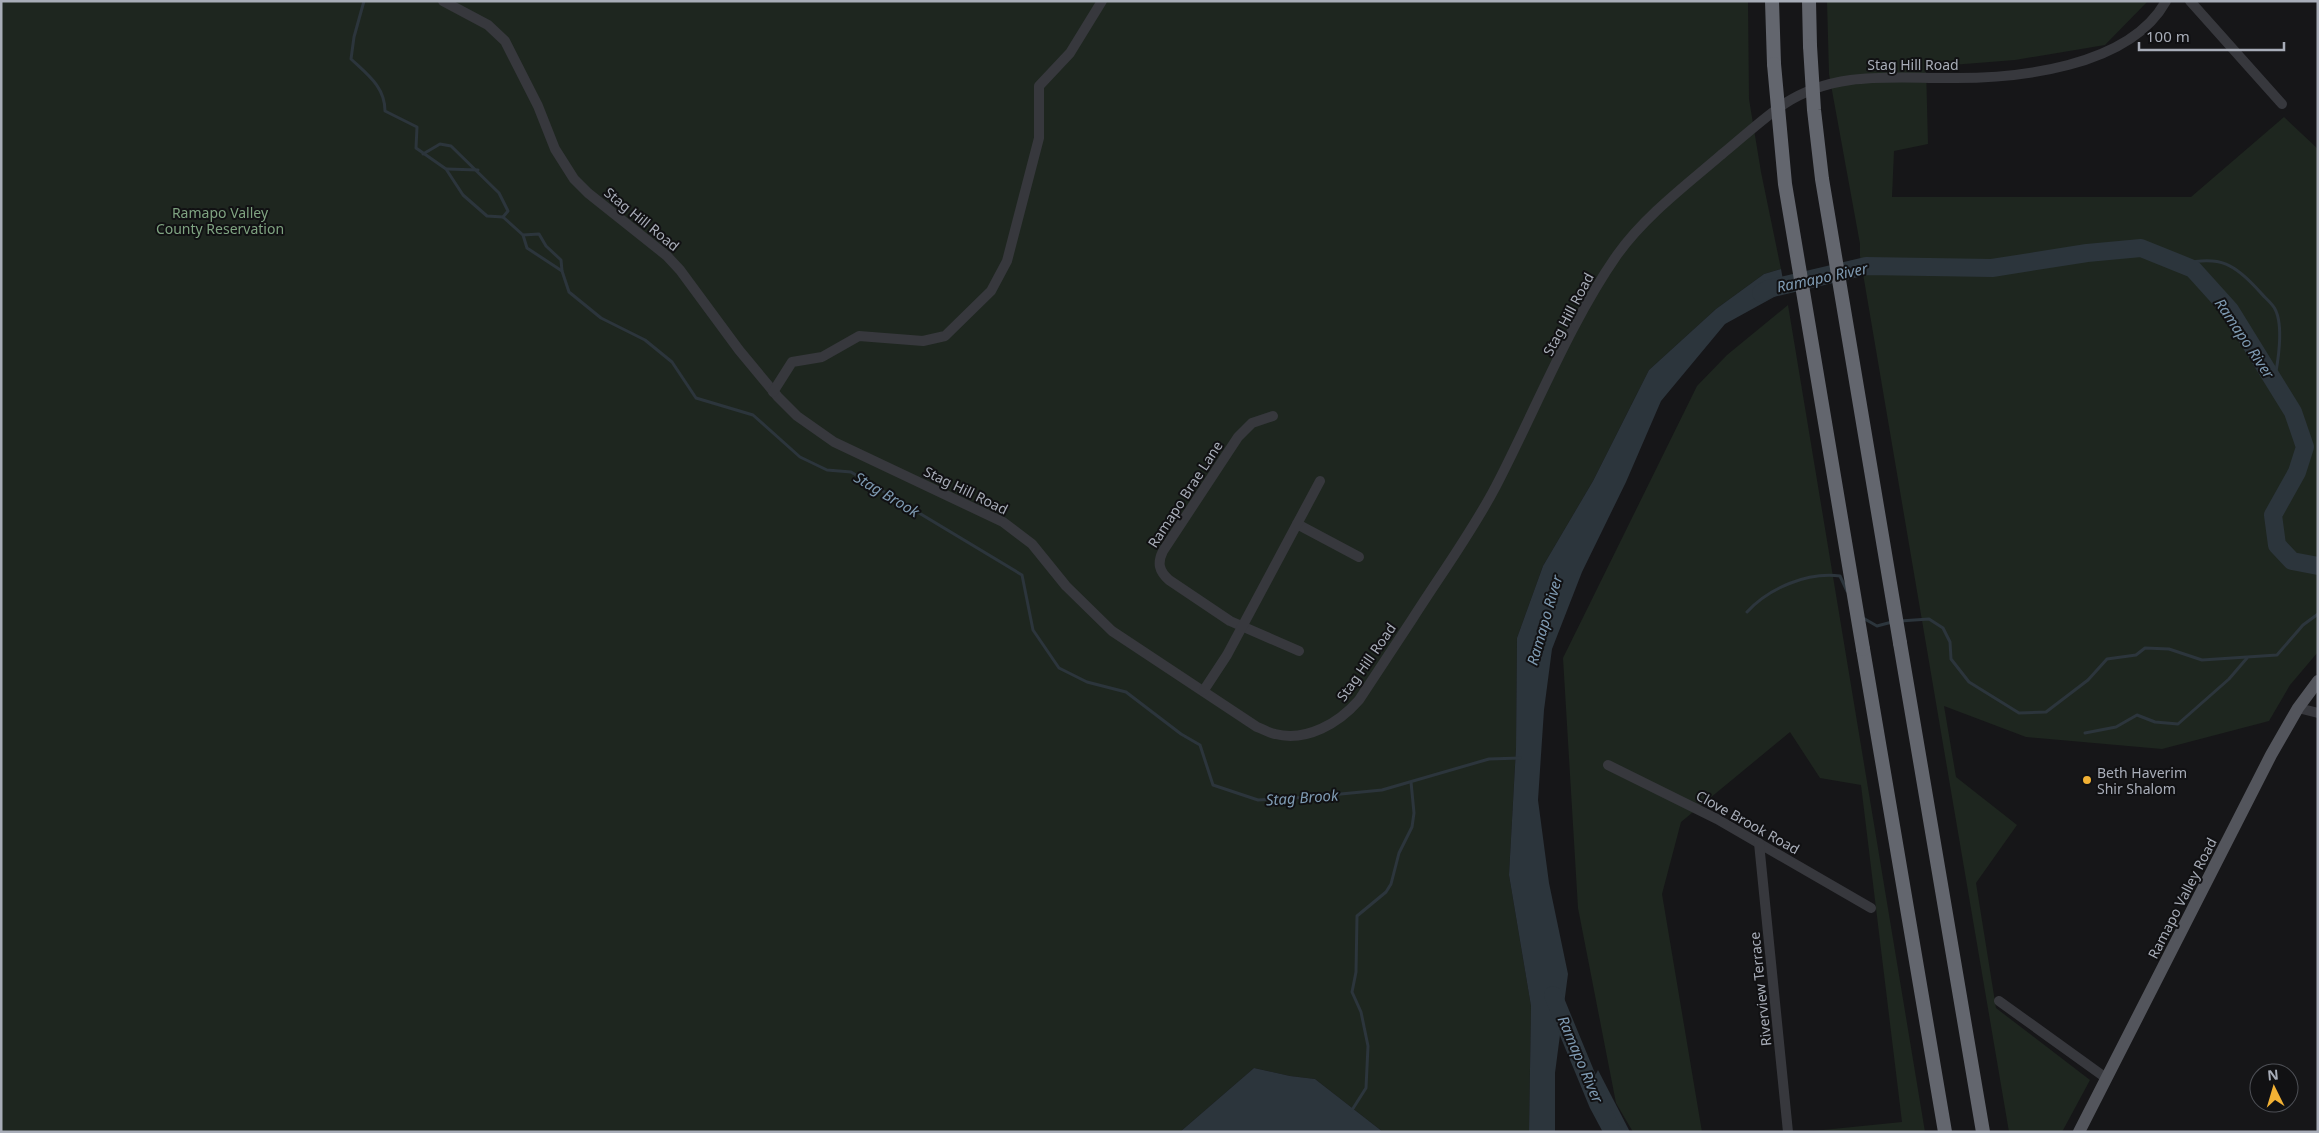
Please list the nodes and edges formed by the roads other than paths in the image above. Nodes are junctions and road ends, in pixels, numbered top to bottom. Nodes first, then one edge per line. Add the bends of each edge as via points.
1 (443, 1) edge
2 (1102, 1) edge
3 (1772, 1) edge
4 (1809, 1) edge
5 (2166, 1) edge
6 (2190, 1) edge
7 (2282, 104) dead end
8 (773, 392) junction
9 (1273, 416) dead end
10 (1320, 480) dead end
11 (1297, 524) junction
12 (1360, 557) dead end
13 (1242, 626) junction
14 (1299, 650) dead end
15 (2318, 681) edge
16 (1204, 690) junction
17 (2298, 708) junction
18 (2318, 714) edge
19 (1608, 765) dead end
20 (1759, 843) junction
21 (1871, 908) dead end
22 (1999, 1001) dead end
23 (2106, 1078) junction
24 (1788, 1132) edge
25 (1945, 1132) edge
26 (1983, 1132) edge
27 (2079, 1132) edge

1 - 8 street, Stag Hill Road via 488,25 505,41 538,106 555,149 574,179 667,256
2 - 8 street via 1070,53 1039,86 1040,138 1007,261 991,290 945,336 923,341 859,336 822,357 792,362
3 - 25 highway, bridge via 1785,184
4 - 26 highway, bridge via 1814,110 1827,214
5 - 16 street, Stag Hill Road via 2126,43 2104,55 2030,73 1989,77 1862,77 1823,85 1784,104 1646,221 1618,253 1590,298 1481,511 1449,566 1351,710 1317,731 1275,734 1257,727
6 - 7 street
8 - 16 street, Stag Hill Road via 796,416 834,442 1003,522 1032,544 1066,586 1112,630
9 - 13 street, Ramapo Brae Lane via 1252,422 1238,436 1159,561 1160,570 1168,580
10 - 11 street
11 - 12 street
11 - 13 street
13 - 14 street, Ramapo Brae Lane
13 - 16 street
15 - 17 main road, Ramapo Valley Road
17 - 18 street
17 - 23 main road, Ramapo Valley Road
19 - 20 street, Clove Brook Road
20 - 21 street, Clove Brook Road
20 - 24 street, Riverview Terrace
22 - 23 street
23 - 27 main road, Ramapo Valley Road

